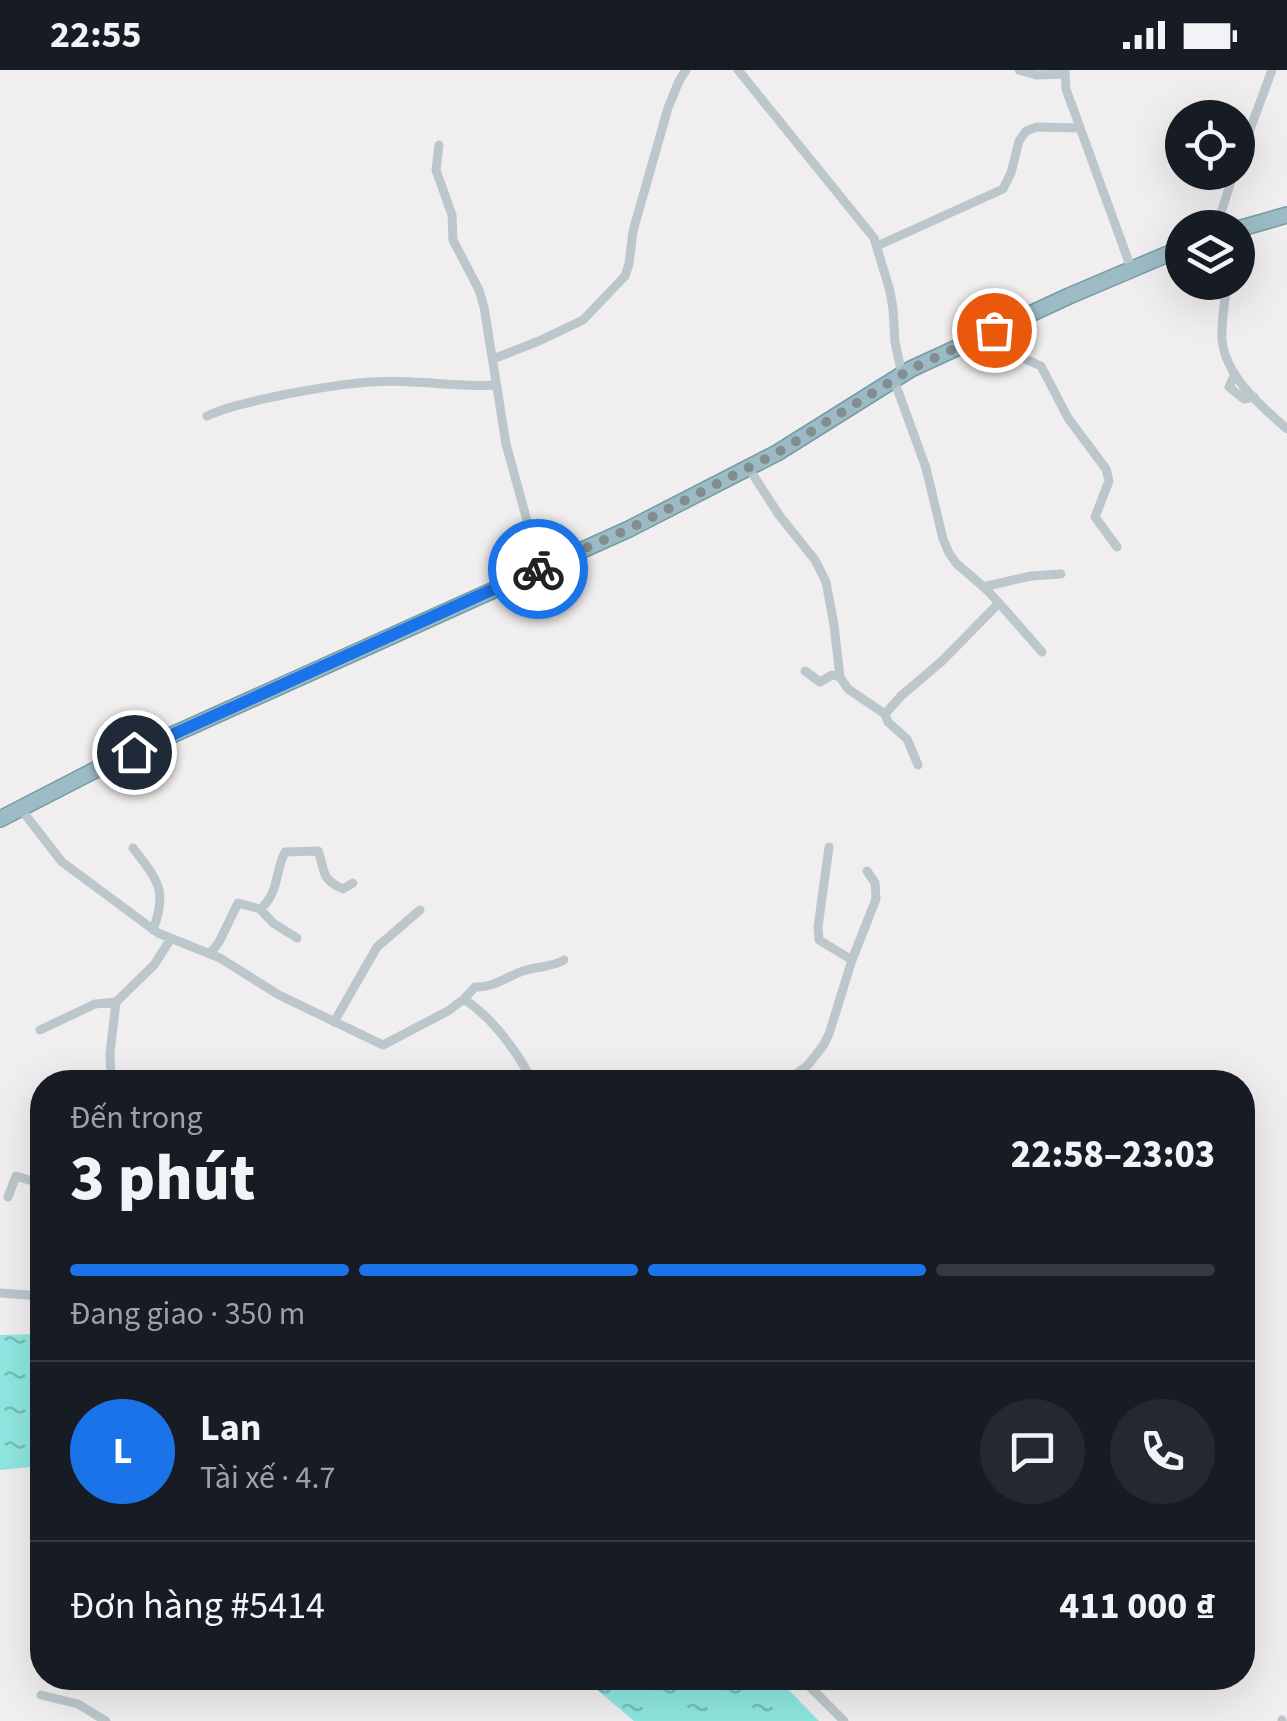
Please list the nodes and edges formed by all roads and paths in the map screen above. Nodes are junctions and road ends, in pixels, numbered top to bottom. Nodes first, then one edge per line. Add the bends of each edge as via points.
1 (686, 70) edge
2 (738, 70) edge
3 (1018, 70) edge
4 (1272, 70) edge
5 (1064, 72) edge
6 (1255, 116) edge
7 (1080, 128) junction
8 (439, 145) dead end
9 (1287, 215) edge
10 (1255, 224) edge
11 (877, 246) junction
12 (1165, 255) edge
13 (1132, 268) junction
14 (1225, 300) edge
15 (994, 330) junction
16 (493, 359) junction
17 (898, 377) junction
18 (497, 386) junction
19 (207, 416) dead end
20 (1287, 429) edge
21 (748, 467) junction
22 (1117, 547) dead end
23 (540, 568) junction
24 (1060, 574) dead end
25 (984, 587) junction
26 (999, 603) junction
27 (1042, 652) dead end
28 (806, 671) dead end
29 (840, 677) junction
30 (885, 714) junction
31 (918, 764) dead end
32 (20, 808) junction
33 (0, 819) edge
34 (133, 848) dead end
35 (830, 848) dead end
36 (866, 872) dead end
37 (353, 884) dead end
38 (260, 909) junction
39 (420, 910) dead end
40 (152, 930) junction
41 (297, 938) dead end
42 (170, 940) junction
43 (210, 954) junction
44 (564, 960) dead end
45 (852, 960) junction
46 (464, 999) junction
47 (116, 1002) junction
48 (334, 1022) junction
49 (40, 1030) dead end
50 (110, 1070) edge
51 (525, 1070) edge
52 (803, 1070) edge
53 (30, 1180) edge
54 (8, 1197) dead end
55 (0, 1293) edge
56 (30, 1295) edge
57 (814, 1690) edge
58 (41, 1695) dead end
59 (106, 1721) edge
60 (844, 1721) edge

1 - 16 street via 668,108 625,276 583,320
2 - 11 street
3 - 5 street via 1036,76
4 - 6 street
5 - 7 street
7 - 11 street via 1026,131 1003,189
7 - 13 street
8 - 16 street via 436,170 454,240 484,307
9 - 10 highway
11 - 17 street via 893,309
12 - 13 highway
13 - 15 highway
14 - 20 street via 1222,340 1230,364
15 - 17 highway
15 - 22 street via 1007,348 1041,366 1106,469 1109,481 1095,517
16 - 18 street
17 - 21 highway
17 - 25 street via 943,539 956,563
18 - 19 street via 338,385
18 - 23 street
21 - 23 highway
21 - 29 street via 826,582
23 - 32 highway
24 - 25 street
25 - 26 street
26 - 27 street
26 - 30 street
28 - 29 street via 820,682
29 - 30 street
30 - 31 street
32 - 33 highway
32 - 40 street via 62,862
34 - 40 street via 161,895
35 - 45 street via 819,940
36 - 45 street via 877,893
37 - 38 street via 342,889 328,880 318,851 285,852
38 - 41 street
38 - 43 street via 238,903
39 - 48 street via 376,947
40 - 42 street
42 - 43 street
42 - 47 street
43 - 48 street
44 - 46 street via 475,987
45 - 52 street via 823,1046
46 - 48 street via 383,1045
46 - 51 street via 504,1036
47 - 49 street via 95,1004
47 - 50 street
53 - 54 street via 16,1176
55 - 56 street
57 - 60 street
58 - 59 street via 78,1704

